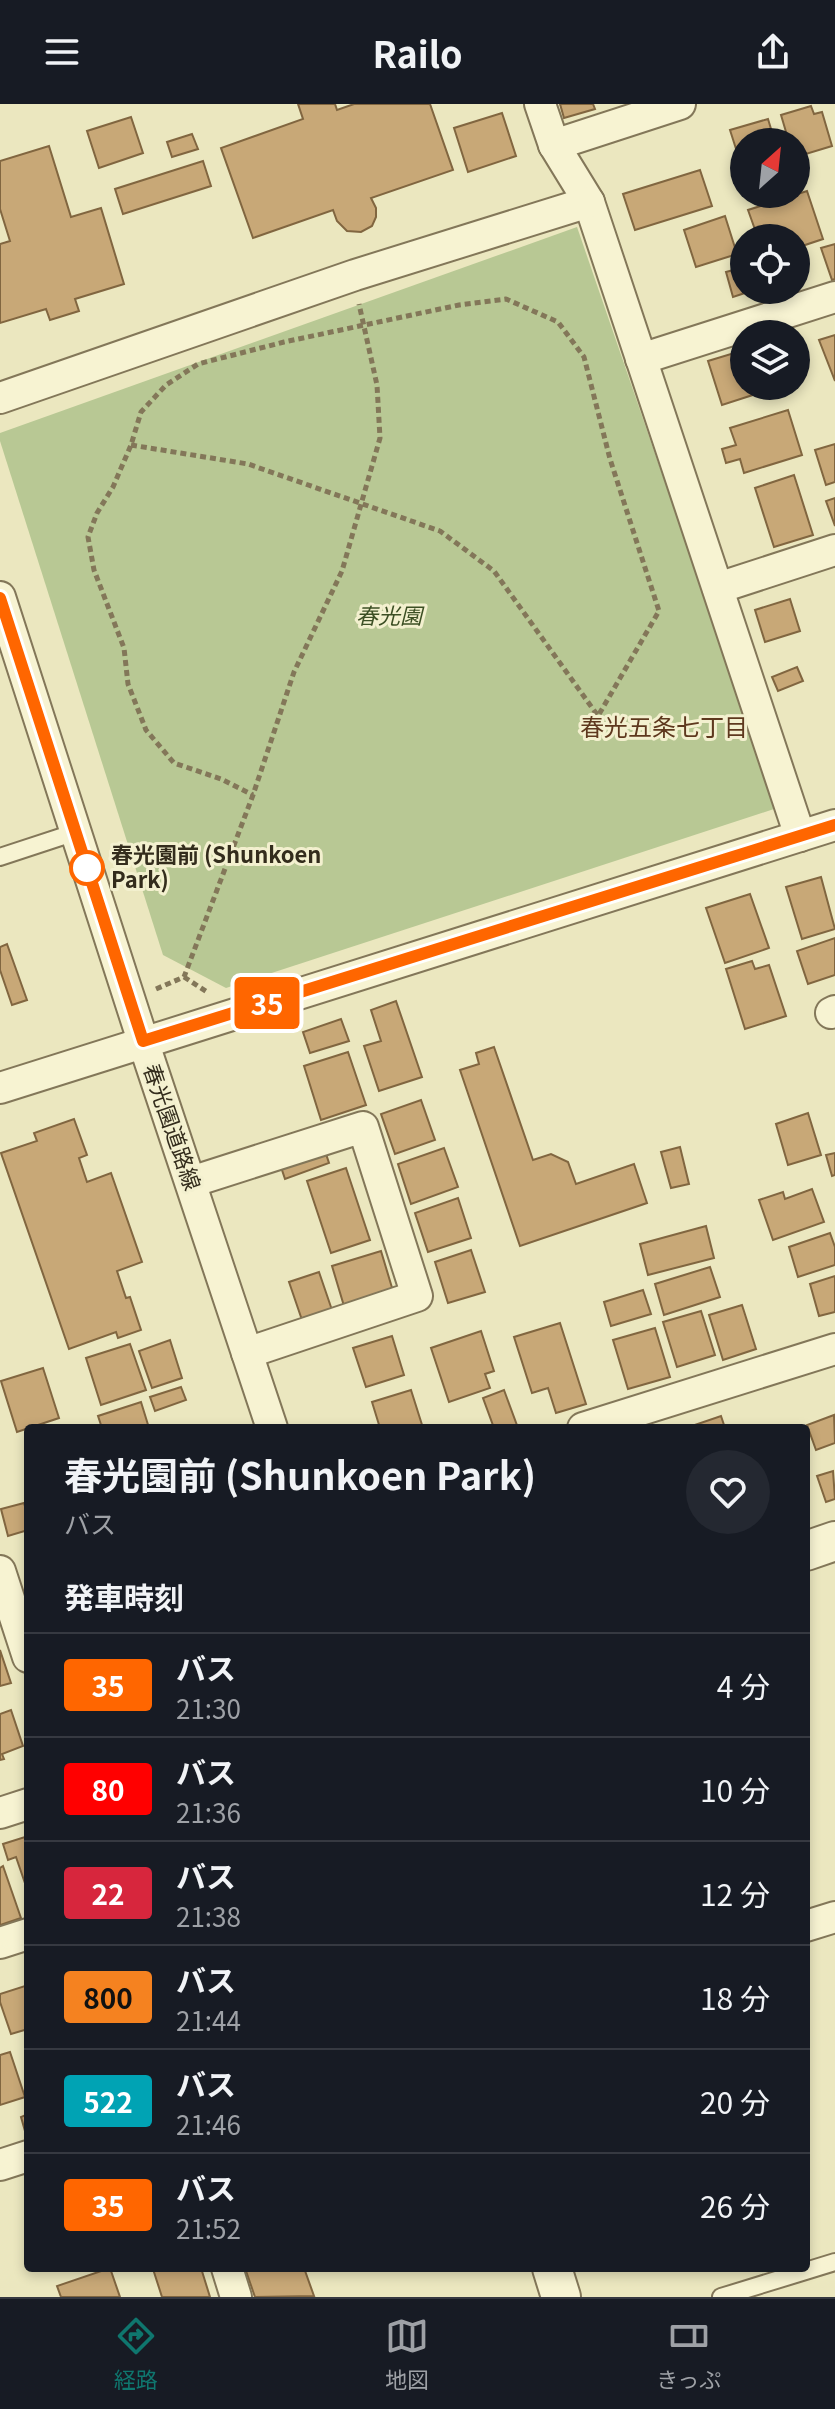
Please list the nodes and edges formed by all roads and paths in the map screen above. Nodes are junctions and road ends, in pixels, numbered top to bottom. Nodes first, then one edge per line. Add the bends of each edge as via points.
1 (540, 104) edge
2 (680, 104) edge
3 (554, 145) junction
4 (589, 202) junction
5 (355, 275) junction
6 (835, 297) edge
7 (363, 326) junction
8 (641, 359) junction
9 (0, 398) edge
10 (131, 445) junction
11 (362, 503) junction
12 (835, 550) edge
13 (718, 588) junction
14 (0, 597) edge
15 (253, 795) junction
16 (835, 825) edge
17 (76, 832) junction
18 (800, 836) junction
19 (0, 857) edge
20 (184, 977) dead end
21 (143, 1041) junction
22 (0, 1088) edge
23 (191, 1182) junction
24 (835, 1349) edge
25 (247, 1353) junction
26 (271, 1424) edge
27 (596, 1424) edge
28 (835, 1541) edge
29 (810, 1550) edge
30 (0, 1571) edge
31 (24, 1645) edge
32 (24, 1805) edge
33 (0, 1813) edge
34 (835, 1917) edge
35 (810, 1925) edge
36 (24, 1935) edge
37 (0, 1943) edge
38 (24, 2157) edge
39 (0, 2165) edge
40 (835, 2262) edge
41 (810, 2270) edge
42 (228, 2272) edge
43 (553, 2272) edge
44 (802, 2272) edge
45 (236, 2297) edge
46 (561, 2297) edge
47 (721, 2297) edge

1 - 3 street
2 - 3 street
3 - 4 street
4 - 5 street
4 - 8 street
5 - 7 path
5 - 9 street
6 - 8 street
7 - 10 path via 198,364 166,385 141,412
7 - 11 path via 377,385 380,438
7 - 11 path via 506,299 558,322 584,357 659,611 598,716 494,571 440,531
8 - 13 street
10 - 11 path via 248,464
10 - 15 path via 88,537 94,570 124,648 128,684 146,730 174,763
11 - 15 path via 342,571 294,672
12 - 13 street
13 - 18 street
14 - 17 street, 春光園道路線
15 - 20 path
16 - 18 street
17 - 19 lane
17 - 21 street, 春光園道路線
18 - 21 street
21 - 22 street
21 - 23 street, 春光園道路線
23 - 25 street, 春光園道路線
23 - 25 street via 363,1127 417,1296
24 - 27 street
25 - 26 street, 春光園道路線
28 - 29 street
30 - 31 street
32 - 33 street
34 - 35 street
36 - 37 street
38 - 39 street
40 - 41 lane
42 - 45 street
43 - 46 street
44 - 47 lane

